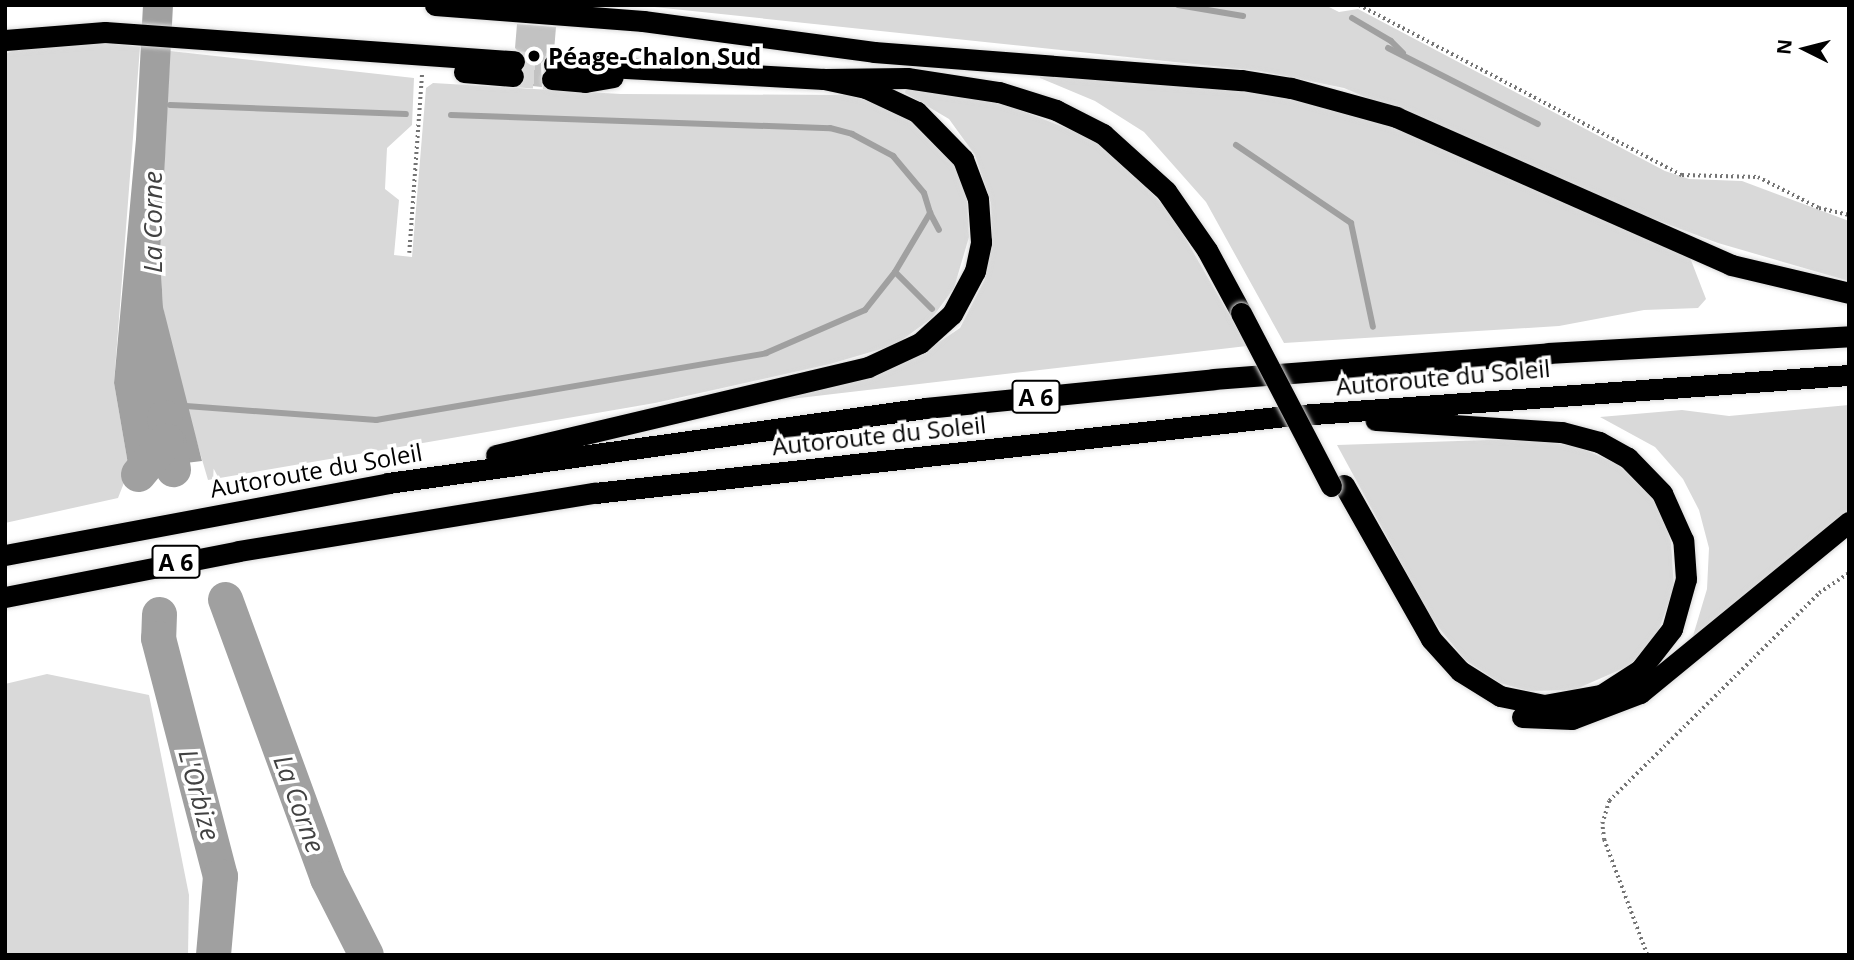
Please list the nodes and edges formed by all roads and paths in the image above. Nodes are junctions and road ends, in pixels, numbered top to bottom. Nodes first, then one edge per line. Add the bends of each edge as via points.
1 (435, 5) edge
2 (1359, 5) edge
3 (5, 40) edge
4 (391, 52) junction
5 (874, 52) junction
6 (423, 61) junction
7 (553, 65) tunnel mouth
8 (824, 79) junction
9 (1849, 215) edge
10 (409, 253) dead end
11 (1849, 293) edge
12 (1248, 313) junction
13 (1849, 336) edge
14 (1849, 375) edge
15 (1286, 416) junction
16 (1337, 486) junction
17 (359, 489) junction
18 (1849, 522) edge
19 (5, 555) edge
20 (1849, 573) edge
21 (5, 597) edge
22 (1647, 955) edge

1 - 5 highway via 643,21
2 - 9 path via 1682,175 1758,177 1819,208
3 - 4 highway via 105,32
4 - 6 highway
4 - 6 highway via 514,62 459,72
5 - 11 highway via 1242,80 1338,98 1435,133 1731,265
5 - 12 highway via 1038,91 1108,122 1184,194
6 - 10 path
7 - 8 highway
8 - 12 highway via 907,78 961,85 1031,101 1081,121 1119,146 1166,191
8 - 17 highway via 866,88 916,112 948,139 970,171 981,214 979,256 962,299 931,334 860,369
12 - 16 highway
13 - 17 highway, Autoroute du Soleil / A 6 via 1482,358 926,408
14 - 15 highway, Autoroute du Soleil / A 6
15 - 16 highway via 1537,429 1581,436 1617,451 1662,493 1683,540 1685,588 1672,629 1640,670 1601,695 1544,705 1500,696 1460,671 1430,639
15 - 21 highway, Autoroute du Soleil / A 6 via 595,493 239,551
16 - 18 highway via 1390,600 1428,659 1481,702 1507,713 1542,719 1587,715 1640,693
17 - 19 highway, Autoroute du Soleil / A 6
20 - 22 path via 1819,593 1609,801 1602,824 1604,840

